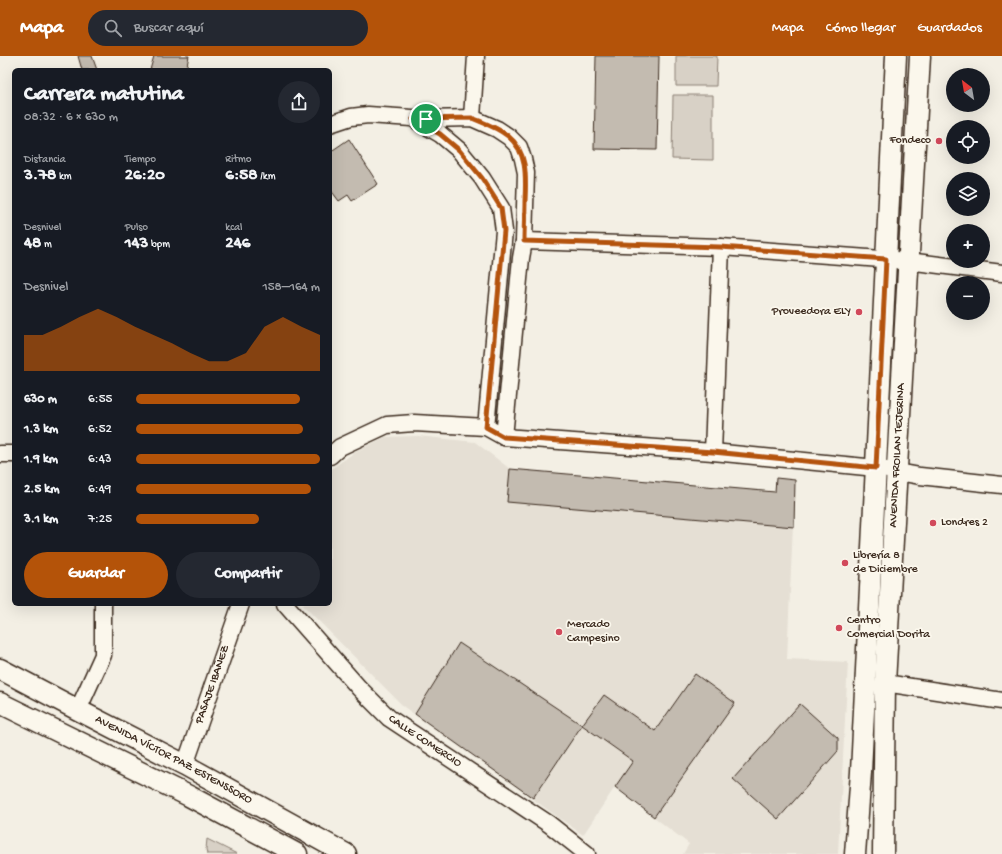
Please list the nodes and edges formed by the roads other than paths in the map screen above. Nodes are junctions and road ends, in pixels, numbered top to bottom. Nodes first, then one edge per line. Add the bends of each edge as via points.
1 (476, 56) edge
2 (896, 56) edge
3 (920, 56) edge
4 (472, 118) junction
5 (413, 119) junction
6 (332, 123) edge
7 (524, 241) junction
8 (720, 247) junction
9 (886, 259) junction
10 (908, 261) junction
11 (1002, 273) edge
12 (486, 427) junction
13 (504, 437) junction
14 (713, 452) junction
15 (0, 454) edge
16 (12, 454) edge
17 (332, 454) edge
18 (876, 468) junction
19 (897, 473) junction
20 (1002, 485) edge
21 (103, 606) edge
22 (240, 606) edge
23 (287, 606) edge
24 (0, 669) edge
25 (886, 683) junction
26 (1002, 701) edge
27 (0, 703) edge
28 (78, 710) junction
29 (185, 765) junction
30 (861, 772) junction
31 (297, 854) edge
32 (346, 854) edge
33 (588, 854) edge
34 (856, 854) edge
35 (867, 854) edge
36 (883, 854) edge

1 - 4 street
2 - 9 main road, AVENIDA FROILAN TEJERINA
3 - 10 main road, AVENIDA FROILAN TEJERINA
4 - 5 street
4 - 7 street via 497,128 519,147 526,173
5 - 6 street via 368,115
5 - 12 street via 440,134 459,150 482,178 501,208 504,231
7 - 8 street
7 - 13 street
8 - 9 street
8 - 14 street
9 - 10 street
9 - 18 main road, AVENIDA FROILAN TEJERINA
10 - 11 street
10 - 19 main road, AVENIDA FROILAN TEJERINA
12 - 13 street
12 - 17 street via 414,423 387,425 340,447
13 - 14 street
14 - 18 street
15 - 16 street
18 - 19 street
18 - 30 main road, AVENIDA FROILAN TEJERINA
19 - 20 street
19 - 25 main road, AVENIDA FROILAN TEJERINA
21 - 28 street via 103,656
22 - 29 street, PASAJE IBAÑEZ
23 - 33 street, CALLE COMERCIO via 389,718 548,824
24 - 28 main road, AVENIDA VÍCTOR PAZ ESTENSSORO
25 - 26 street
25 - 36 main road, AVENIDA FROILAN TEJERINA
27 - 31 main road, AVENIDA VÍCTOR PAZ ESTENSSORO via 189,796
28 - 29 main road, AVENIDA VÍCTOR PAZ ESTENSSORO
29 - 32 main road, AVENIDA VÍCTOR PAZ ESTENSSORO
30 - 34 main road, AVENIDA FROILAN TEJERINA
30 - 35 main road via 870,799

